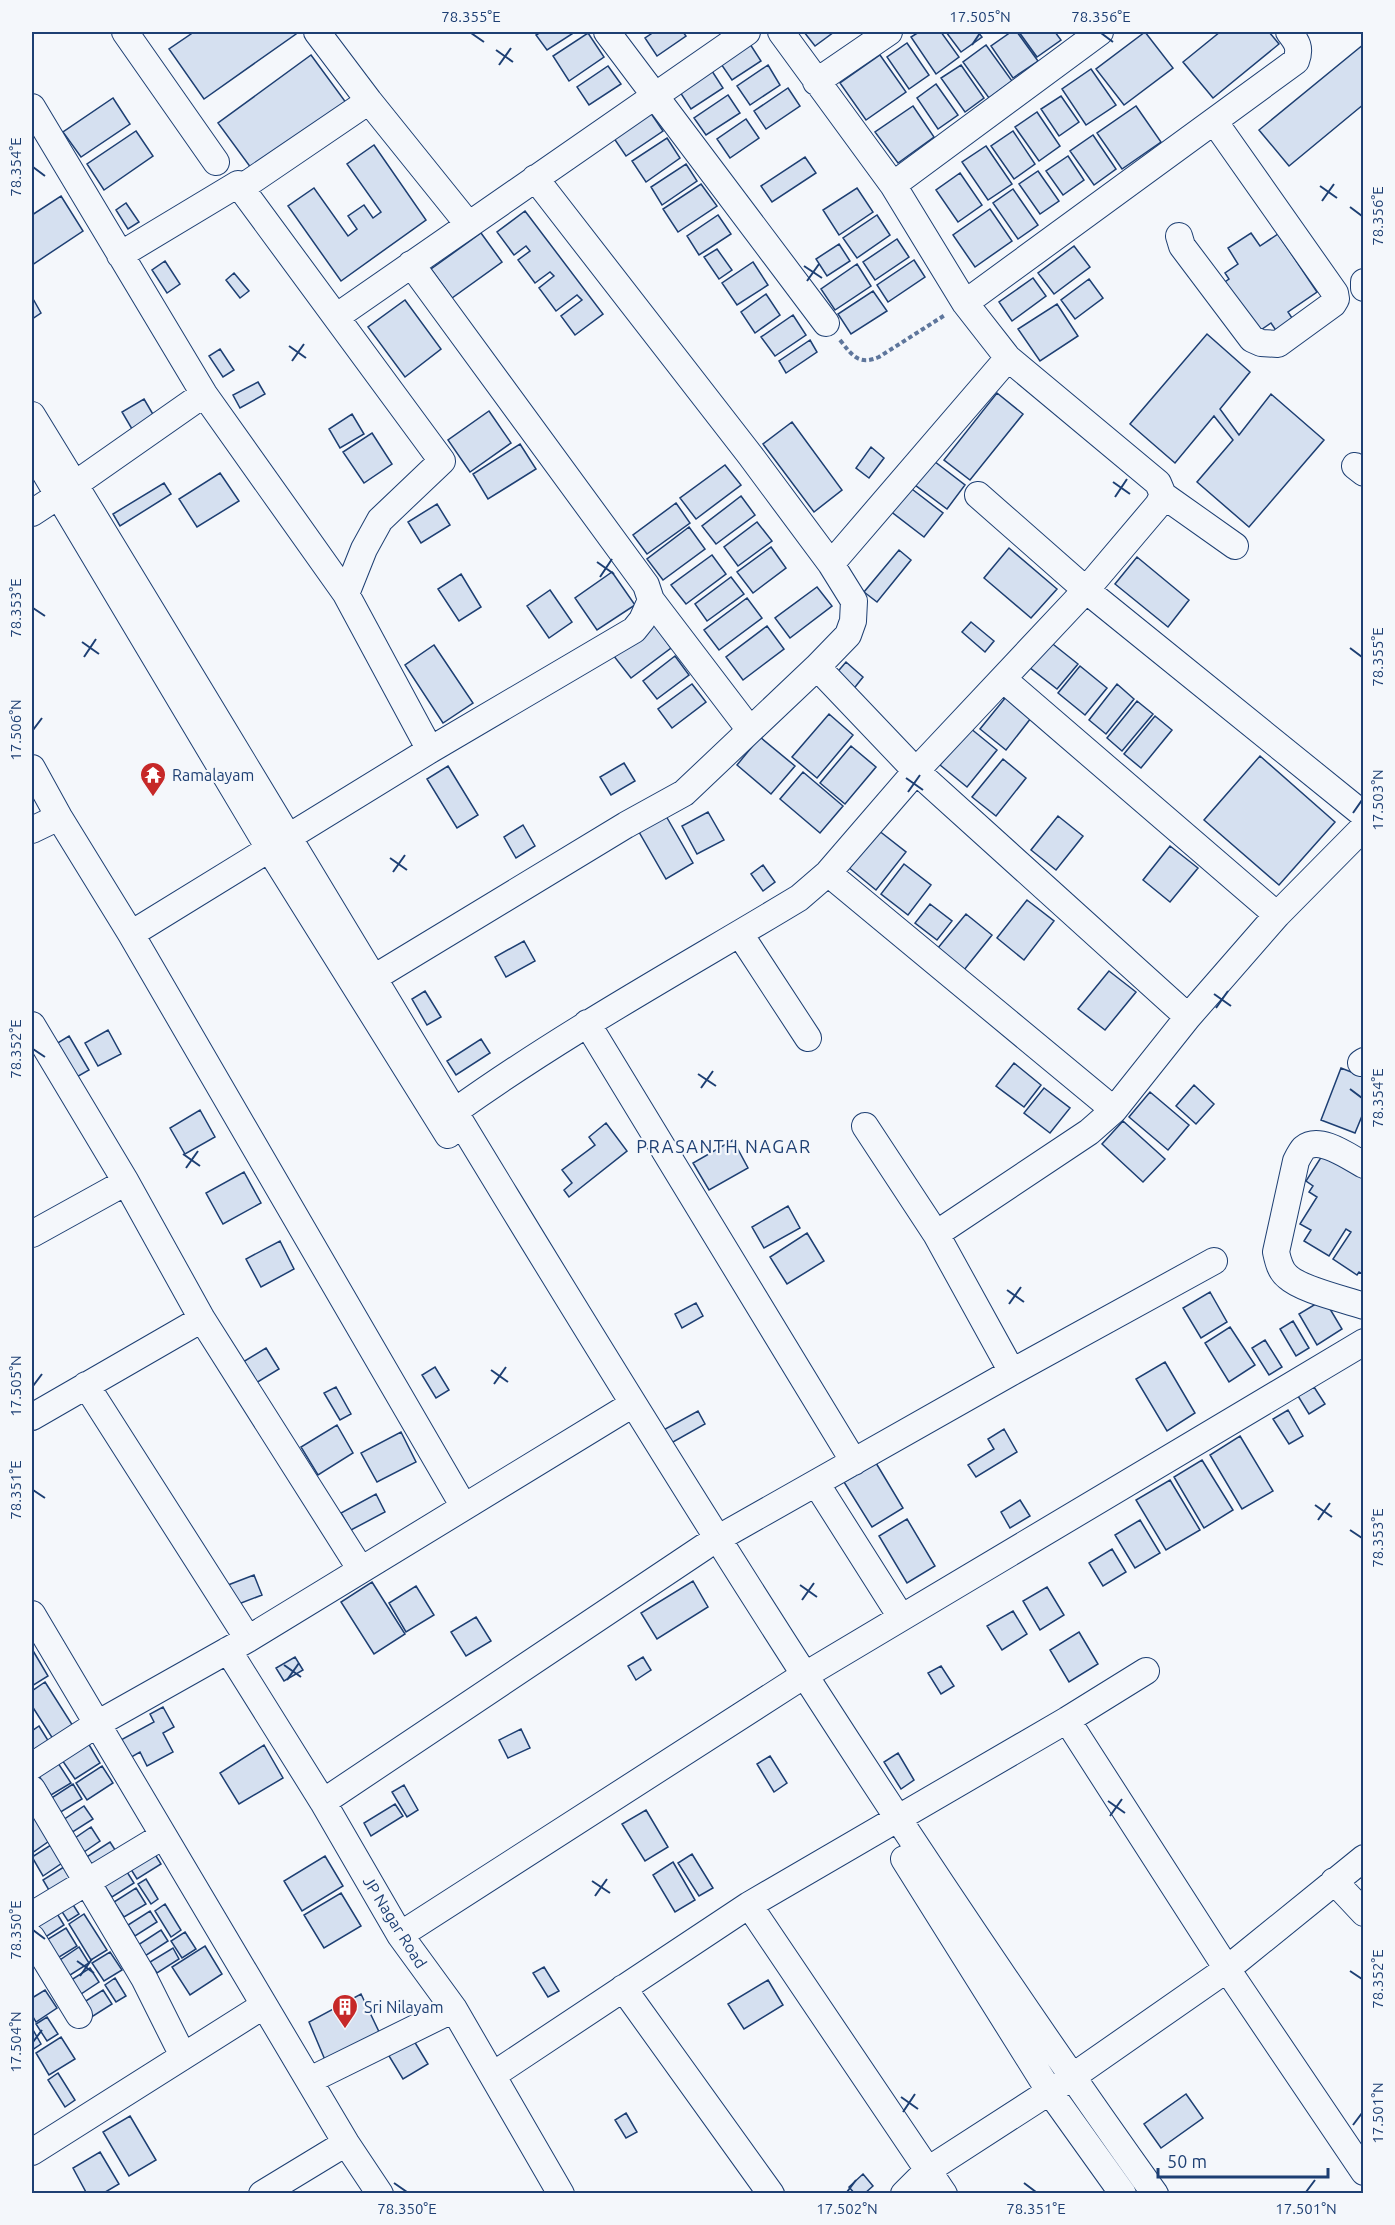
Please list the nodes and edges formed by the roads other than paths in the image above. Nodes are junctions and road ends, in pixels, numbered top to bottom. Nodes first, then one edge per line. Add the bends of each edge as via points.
1 (125, 32) edge
2 (316, 32) edge
3 (607, 32) edge
4 (747, 32) edge
5 (781, 32) edge
6 (889, 32) edge
7 (1100, 32) edge
8 (1289, 32) edge
9 (816, 82) junction
10 (656, 94) junction
11 (369, 101) junction
12 (32, 107) edge
13 (1214, 121) junction
14 (216, 162) dead end
15 (535, 178) junction
16 (893, 185) junction
17 (242, 188) junction
18 (468, 224) junction
19 (1179, 236) dead end
20 (120, 255) junction
21 (411, 264) junction
22 (1364, 282) edge
23 (1364, 288) edge
24 (965, 303) junction
25 (336, 317) junction
26 (826, 323) road end
27 (1008, 358) junction
28 (204, 394) junction
29 (32, 415) edge
30 (32, 451) edge
31 (66, 490) junction
32 (978, 495) dead end
33 (1163, 495) junction
34 (32, 513) edge
35 (1235, 546) dead end
36 (831, 564) junction
37 (1086, 590) junction
38 (346, 594) junction
39 (651, 600) junction
40 (817, 667) junction
41 (1004, 679) junction
42 (750, 730) junction
43 (430, 750) junction
44 (32, 768) edge
45 (916, 771) junction
46 (1364, 815) edge
47 (59, 817) junction
48 (1364, 827) edge
49 (32, 830) edge
50 (280, 844) junction
51 (828, 873) junction
52 (1277, 915) junction
53 (131, 934) junction
54 (740, 934) junction
55 (372, 979) junction
56 (1188, 1017) junction
57 (587, 1023) junction
58 (32, 1025) edge
59 (808, 1038) dead end
60 (1114, 1110) junction
61 (454, 1112) junction
62 (865, 1126) dead end
63 (1364, 1164) edge
64 (126, 1182) junction
65 (32, 1234) edge
66 (936, 1234) junction
67 (1214, 1261) dead end
68 (1364, 1306) edge
69 (202, 1319) junction
70 (1364, 1342) edge
71 (1012, 1372) junction
72 (86, 1384) junction
73 (627, 1408) junction
74 (32, 1417) edge
75 (854, 1462) junction
76 (816, 1483) junction
77 (464, 1507) junction
78 (710, 1543) junction
79 (361, 1570) junction
80 (32, 1614) edge
81 (901, 1617) junction
82 (238, 1644) junction
83 (1146, 1671) dead end
84 (798, 1679) junction
85 (1067, 1720) junction
86 (97, 1724) junction
87 (32, 1766) edge
88 (32, 1789) edge
89 (323, 1802) junction
90 (891, 1823) junction
91 (163, 1836) junction
92 (1364, 1858) edge
93 (88, 1882) junction
94 (1352, 1893) edge
95 (749, 1905) junction
96 (32, 1915) edge
97 (399, 1935) junction
98 (32, 1938) edge
99 (1227, 1969) junction
100 (623, 1988) junction
101 (263, 2006) junction
102 (454, 2009) junction
103 (79, 2015) dead end
104 (183, 2056) junction
105 (493, 2075) junction
106 (1072, 2077) junction
107 (310, 2080) junction
108 (1050, 2092) junction
109 (346, 2143) junction
110 (32, 2152) edge
111 (928, 2170) junction
112 (1364, 2172) edge
113 (262, 2193) edge
114 (380, 2193) edge
115 (561, 2193) edge
116 (771, 2193) edge
117 (904, 2193) edge
118 (944, 2193) edge
119 (1123, 2193) edge
120 (1155, 2193) edge

1 - 14 street
2 - 11 street
3 - 10 street
4 - 10 street
5 - 9 street
6 - 9 street
7 - 16 street
8 - 13 street via 1298,44 1296,61
9 - 16 street
10 - 15 street
10 - 26 street
11 - 17 street
11 - 18 street
12 - 20 street
13 - 19 street via 1336,299 1278,344 1261,343 1252,339 1182,246
13 - 24 street
15 - 18 street
15 - 36 street
16 - 24 street
17 - 20 street via 238,184
17 - 25 street
18 - 21 street
20 - 28 street
21 - 25 street
21 - 39 street via 646,585
22 - 23 street
24 - 27 street
25 - 38 street via 442,460 380,519
27 - 33 street via 1158,483
27 - 36 street
28 - 31 street
28 - 38 street
29 - 31 street
30 - 31 street
31 - 34 street
31 - 50 street
32 - 37 street
33 - 35 street
33 - 37 street
36 - 40 street via 854,601 853,621 848,635
37 - 41 street
37 - 46 street
38 - 43 street
39 - 42 street
39 - 43 street via 634,630
40 - 42 street
40 - 45 street
41 - 45 street
41 - 52 street
42 - 55 street via 684,793
43 - 50 street
44 - 47 street
45 - 51 street
45 - 56 street
47 - 49 street
47 - 53 street
48 - 52 street
50 - 53 street
50 - 55 street
50 - 73 street
51 - 54 street via 799,898
51 - 60 street
52 - 56 street
53 - 77 street
54 - 57 street
54 - 59 street
55 - 61 street
56 - 60 street
57 - 61 street
57 - 75 street
58 - 64 street
60 - 66 street via 1089,1132
61 - 73 street
62 - 66 street
63 - 68 street via 1316,1143 1304,1149 1296,1161 1276,1252 1287,1277
64 - 65 street
64 - 69 street
66 - 71 street
67 - 71 street
69 - 72 street
69 - 79 street
70 - 81 street
71 - 75 street
72 - 74 street
72 - 82 street, JP Nagar Road
73 - 77 street
73 - 78 street
75 - 76 street
76 - 78 street
76 - 81 street
77 - 79 street
78 - 84 street
78 - 89 street
79 - 82 street
80 - 86 street
81 - 84 street
82 - 86 street
82 - 89 street, JP Nagar Road
83 - 85 street
84 - 90 street
84 - 97 street
85 - 90 street
85 - 99 street
86 - 87 street
86 - 91 street
88 - 93 street
89 - 97 street, JP Nagar Road
90 - 95 street
90 - 106 street
90 - 108 street
91 - 93 street
91 - 101 street
92 - 94 street
93 - 96 street
93 - 104 street via 144,1978
94 - 99 street
95 - 100 street
95 - 111 street
97 - 102 street, JP Nagar Road
98 - 103 street
99 - 106 street
99 - 112 street
100 - 105 street
100 - 116 street
101 - 104 street
101 - 107 street
102 - 105 street, JP Nagar Road
102 - 107 street
104 - 110 street
105 - 115 street, JP Nagar Road
106 - 108 street
106 - 120 street
107 - 109 street
108 - 111 street
108 - 119 street
109 - 113 street
109 - 114 street
111 - 117 street
111 - 118 street

